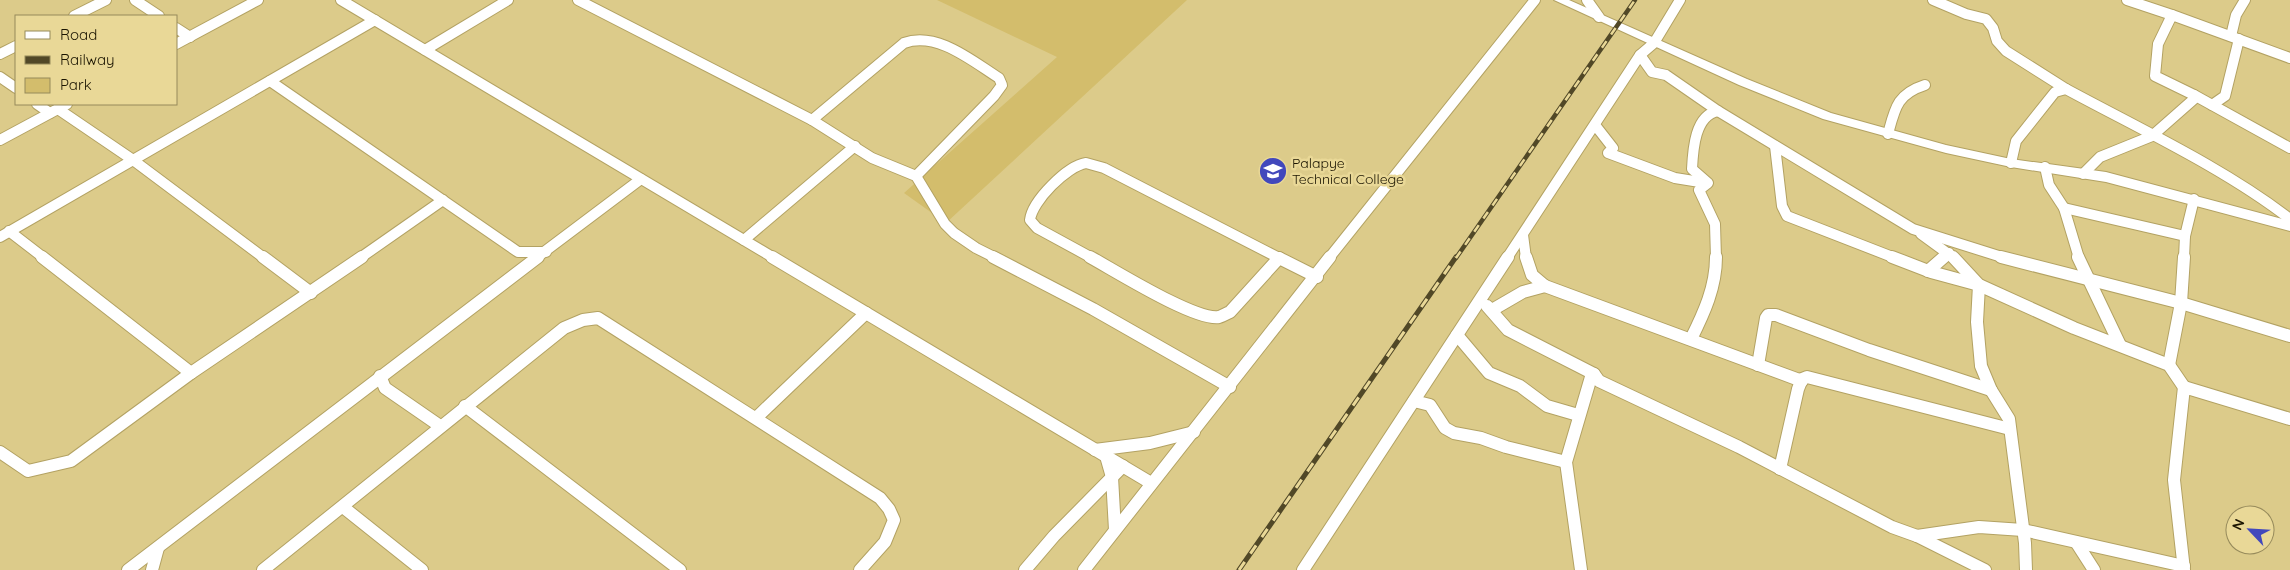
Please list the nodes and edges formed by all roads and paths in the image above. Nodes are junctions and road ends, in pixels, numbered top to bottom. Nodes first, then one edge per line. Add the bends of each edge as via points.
1 (106, 0) edge
2 (135, 0) edge
3 (258, 0) edge
4 (341, 0) edge
5 (508, 0) edge
6 (578, 0) edge
7 (1560, 0) edge
8 (1587, 0) edge
9 (1680, 0) edge
10 (1933, 0) edge
11 (2127, 0) edge
12 (2246, 0) edge
13 (1530, 1) edge
14 (76, 15) edge
15 (158, 15) edge
16 (2172, 15) junction
17 (1599, 17) junction
18 (375, 20) junction
19 (178, 29) edge
20 (190, 37) junction
21 (2235, 37) junction
22 (178, 43) edge
23 (1654, 43) junction
24 (15, 46) edge
25 (425, 50) junction
26 (0, 54) edge
27 (1640, 55) junction
28 (2290, 58) edge
29 (0, 77) edge
30 (270, 81) junction
31 (1925, 86) dead end
32 (15, 87) edge
33 (2066, 89) junction
34 (2194, 95) junction
35 (42, 105) edge
36 (2212, 105) junction
37 (58, 108) edge
38 (1718, 111) junction
39 (812, 120) junction
40 (1595, 125) junction
41 (1888, 134) junction
42 (2152, 136) junction
43 (0, 140) edge
44 (855, 146) junction
45 (1775, 146) junction
46 (2290, 148) edge
47 (133, 160) junction
48 (2011, 163) junction
49 (2045, 167) junction
50 (2083, 174) junction
51 (916, 176) junction
52 (641, 179) junction
53 (1708, 183) junction
54 (2194, 199) junction
55 (443, 200) junction
56 (2064, 208) junction
57 (2290, 219) edge
58 (2290, 226) edge
59 (1913, 229) junction
60 (5, 234) edge
61 (1523, 235) junction
62 (2185, 236) junction
63 (744, 240) junction
64 (518, 252) junction
65 (546, 252) junction
66 (1949, 253) junction
67 (1280, 258) junction
68 (521, 270) junction
69 (1928, 271) junction
70 (1317, 277) junction
71 (2088, 280) junction
72 (1979, 285) junction
73 (1545, 286) junction
74 (311, 293) junction
75 (1479, 301) junction
76 (2181, 304) junction
77 (1492, 310) junction
78 (866, 313) junction
79 (1457, 335) junction
80 (2290, 336) edge
81 (1691, 340) junction
82 (2120, 345) junction
83 (1758, 365) junction
84 (2169, 365) junction
85 (191, 373) junction
86 (1594, 374) junction
87 (380, 376) junction
88 (1802, 381) junction
89 (1230, 387) junction
90 (2184, 387) junction
91 (1991, 390) junction
92 (1414, 401) junction
93 (465, 406) junction
94 (1578, 415) junction
95 (756, 418) junction
96 (2290, 420) edge
97 (440, 426) junction
98 (2010, 429) junction
99 (1194, 432) junction
100 (0, 452) edge
101 (1101, 453) junction
102 (1566, 462) junction
103 (1123, 466) junction
104 (1780, 469) junction
105 (1112, 477) junction
106 (1151, 484) junction
107 (343, 507) junction
108 (1115, 530) junction
109 (2023, 530) junction
110 (1917, 536) junction
111 (2076, 542) junction
112 (158, 548) junction
113 (2184, 568) edge
114 (128, 570) edge
115 (152, 570) edge
116 (263, 570) edge
117 (422, 570) edge
118 (680, 570) edge
119 (860, 570) edge
120 (1024, 570) edge
121 (1084, 570) edge
122 (1302, 570) edge
123 (1581, 570) edge
124 (1985, 570) edge
125 (2026, 570) edge
126 (2094, 570) edge

1 - 14 street
2 - 15 street
3 - 20 street
4 - 18 street
5 - 25 street
6 - 39 street
7 - 17 street
8 - 17 street
9 - 23 street
10 - 33 street via 1986,19 2006,52
11 - 16 street
12 - 21 street via 2236,15
13 - 70 street
16 - 21 street
16 - 34 street via 2158,44 2155,76
17 - 23 street
18 - 25 street
18 - 30 street
19 - 20 street
20 - 22 street
21 - 28 street
21 - 36 street via 2225,96
23 - 27 street
23 - 41 street via 1791,103
24 - 26 street
25 - 52 street
27 - 38 street via 1652,72 1666,75
27 - 40 street
29 - 32 street
30 - 47 street
30 - 55 street
31 - 41 street via 1916,87 1901,97
33 - 42 street
33 - 48 street via 2055,92 2016,141
34 - 36 street
34 - 42 street via 2194,99
35 - 37 street
36 - 46 street
37 - 43 street
37 - 47 street
38 - 45 street
38 - 53 street via 1710,112 1701,122 1693,158 1692,169
39 - 44 street
39 - 51 street via 904,43 915,40 932,42 999,78 1002,85 994,96
40 - 53 street via 1613,148 1608,153 1675,178
40 - 61 street
41 - 48 street
42 - 50 street via 2100,158
42 - 57 street via 2268,202
44 - 51 street via 893,168
44 - 63 street
45 - 59 street
45 - 69 street via 1782,206 1787,216
47 - 60 street
47 - 74 street
48 - 49 street
49 - 50 street
49 - 56 street via 2049,185
50 - 54 street
51 - 89 street via 954,234
52 - 63 street
52 - 65 street
53 - 81 street via 1699,190 1714,224 1716,266 1708,304
54 - 58 street
54 - 62 street
55 - 64 street
55 - 74 street
56 - 62 street
56 - 71 street
59 - 66 street
59 - 71 street
60 - 85 street
61 - 73 street via 1527,266 1532,277
61 - 75 street
62 - 76 street
63 - 78 street
64 - 65 street
64 - 68 street
65 - 68 street
66 - 69 street
66 - 72 street
67 - 67 street via 1092,163 1084,162 1066,174 1031,212 1030,220 1037,228 1203,316 1219,317 1230,312
67 - 70 street
68 - 87 street
69 - 72 street
70 - 89 street
71 - 76 street
71 - 82 street
72 - 82 street
72 - 91 street via 1977,322 1981,366
73 - 77 street via 1514,296
73 - 81 street
74 - 85 street
75 - 77 street
75 - 79 street
76 - 80 street
76 - 84 street
77 - 86 street via 1508,330
78 - 95 street
78 - 101 street
79 - 92 street
79 - 94 street via 1489,373 1520,386 1547,406
81 - 83 street
82 - 84 street
83 - 88 street
83 - 91 street via 1766,318 1776,315
84 - 90 street
85 - 100 street via 71,461 28,471
86 - 94 street
86 - 104 street via 1599,380
87 - 97 street via 385,388
87 - 112 street
88 - 98 street via 1806,377 1816,378
88 - 104 street
89 - 99 street
90 - 96 street
90 - 113 street via 2174,480
91 - 98 street via 2009,419
92 - 102 street via 1430,405 1445,428 1454,433
92 - 122 street
93 - 95 street via 564,328 598,318
93 - 97 street
93 - 118 street
94 - 102 street
95 - 119 street via 880,498 890,509 894,520 885,542
97 - 107 street
98 - 109 street
99 - 101 street
99 - 106 street
101 - 103 street
101 - 105 street
102 - 123 street
103 - 105 street
103 - 106 street
104 - 110 street
105 - 108 street
105 - 120 street
106 - 108 street
107 - 116 street
107 - 117 street
108 - 121 street
109 - 110 street via 1979,527
109 - 111 street
109 - 125 street
110 - 124 street
111 - 113 street
111 - 126 street
112 - 114 street
112 - 115 street

